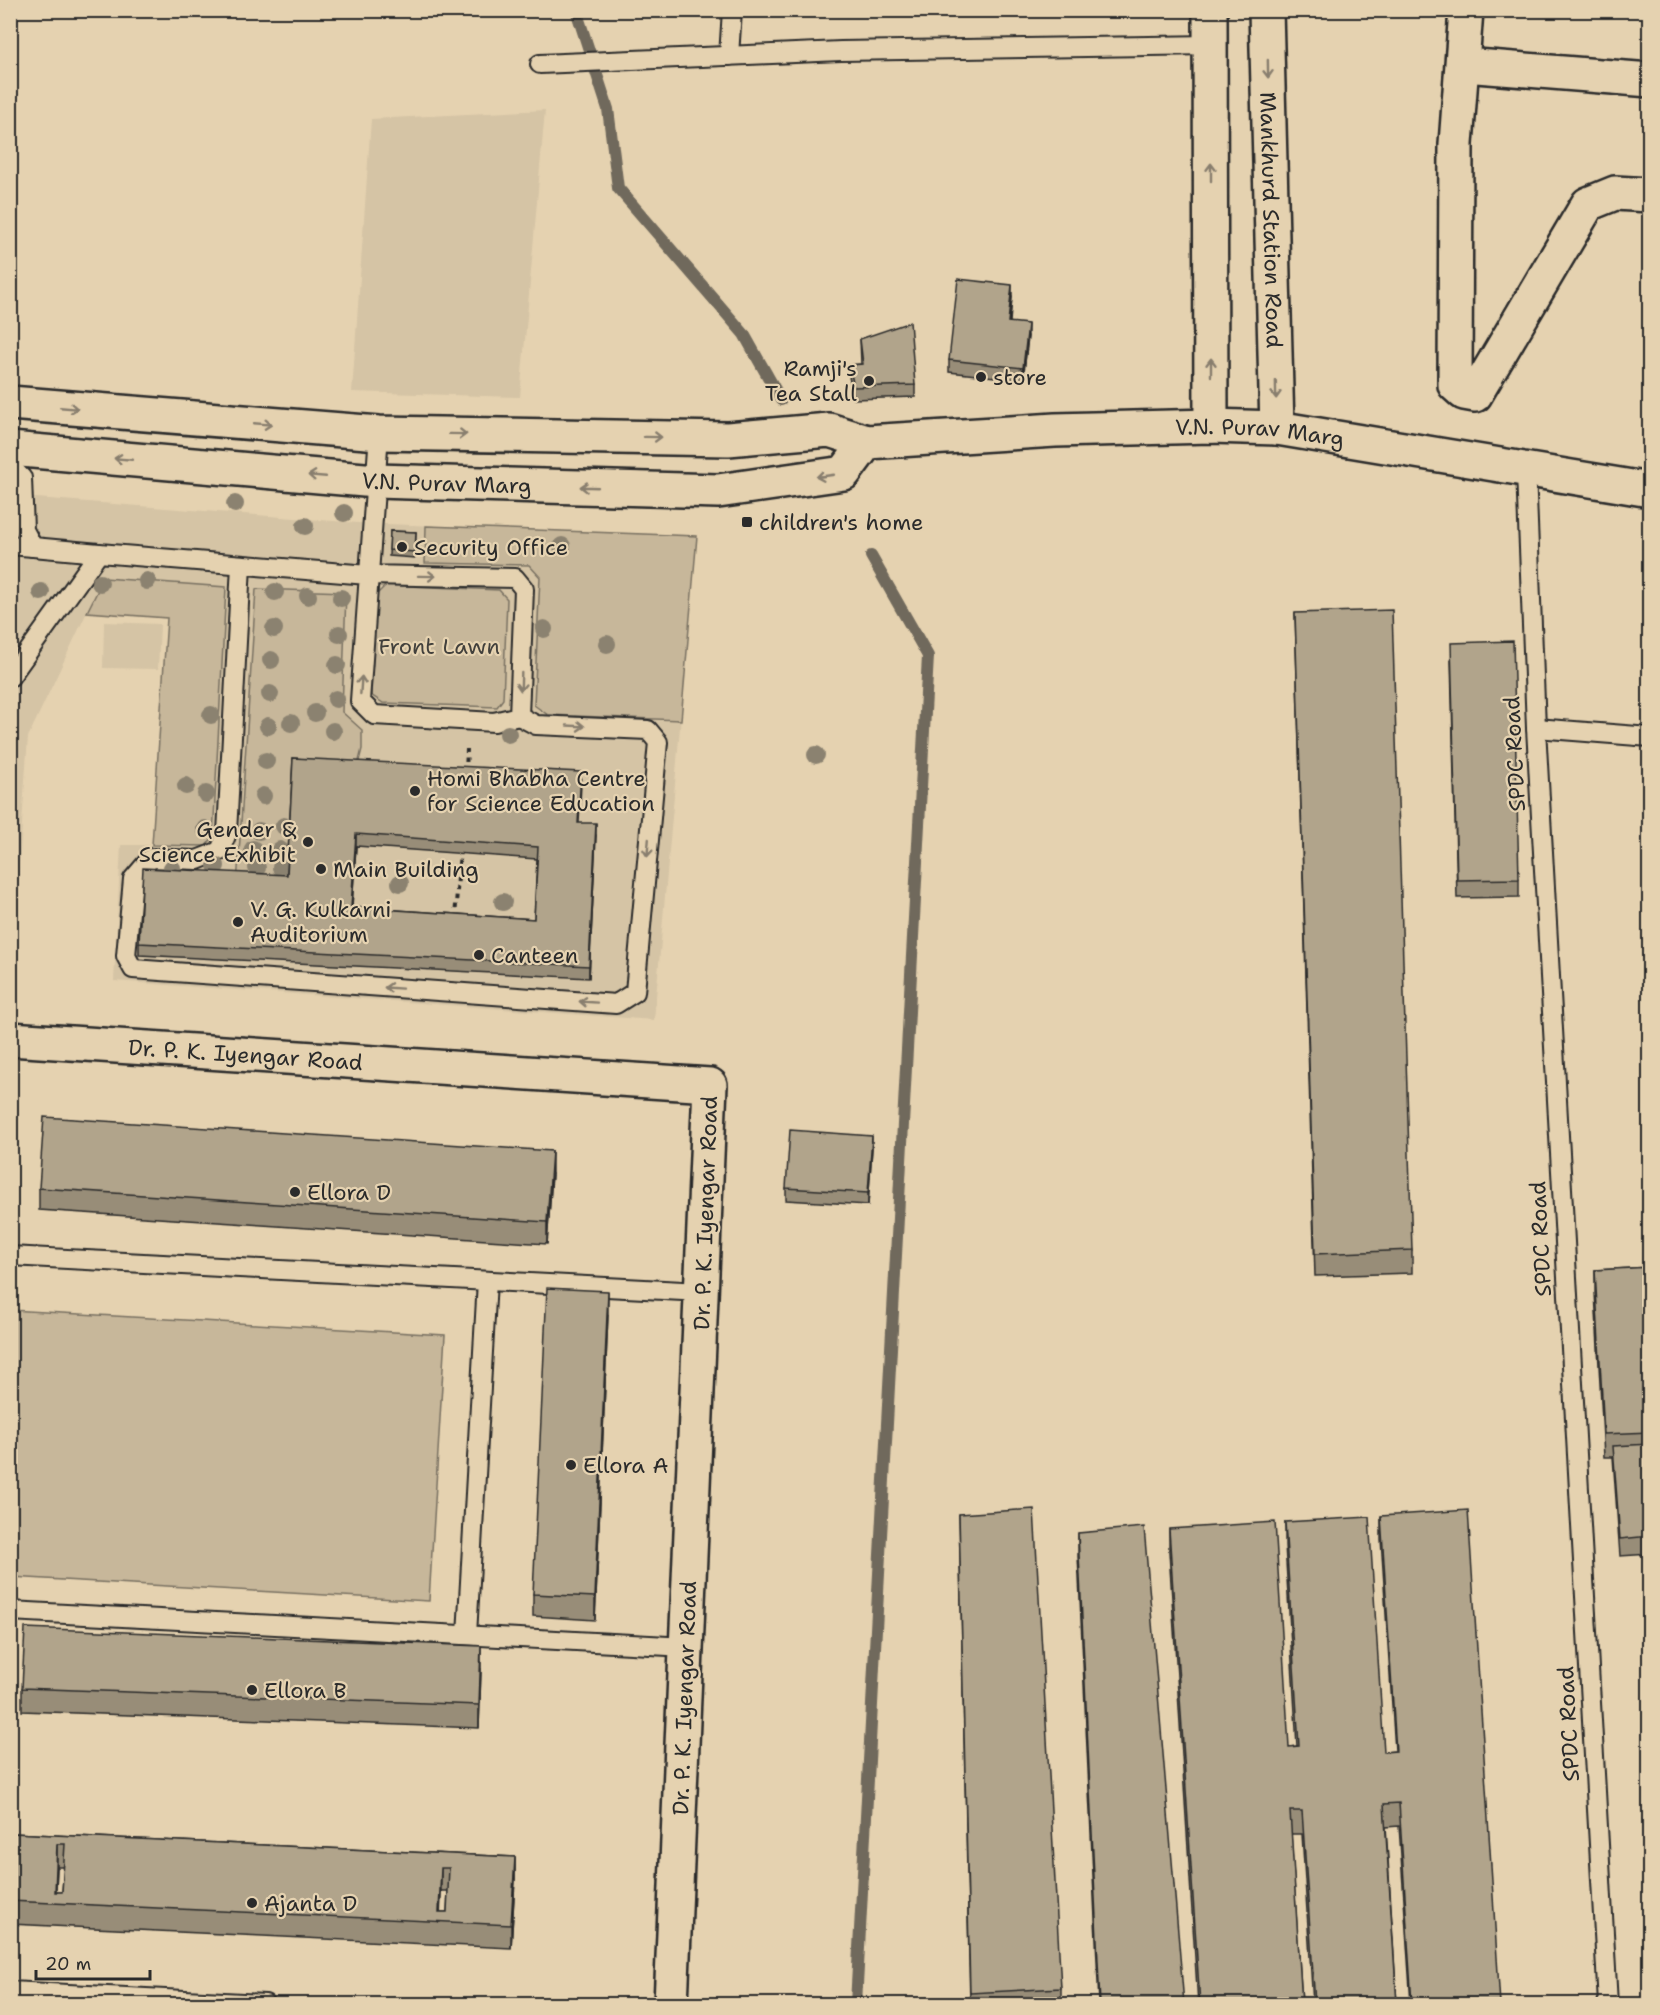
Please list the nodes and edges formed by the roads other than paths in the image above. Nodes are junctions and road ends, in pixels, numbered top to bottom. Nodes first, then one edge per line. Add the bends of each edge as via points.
1 (732, 10) edge
2 (1210, 10) edge
3 (1266, 10) edge
4 (1466, 10) edge
5 (1210, 45) junction
6 (729, 56) junction
7 (540, 64) dead end
8 (1464, 65) junction
9 (1650, 81) edge
10 (1650, 195) edge
11 (10, 404) edge
12 (1210, 426) junction
13 (1277, 428) junction
14 (379, 433) junction
15 (867, 442) junction
16 (10, 449) edge
17 (10, 466) edge
18 (1526, 471) junction
19 (376, 481) junction
20 (1650, 490) edge
21 (10, 545) edge
22 (33, 547) junction
23 (99, 553) junction
24 (241, 565) junction
25 (368, 575) junction
26 (10, 677) edge
27 (519, 716) junction
28 (1536, 728) junction
29 (1650, 737) edge
30 (10, 1039) edge
31 (10, 1256) edge
32 (487, 1281) junction
33 (702, 1292) junction
34 (10, 1611) edge
35 (467, 1635) junction
36 (687, 1647) junction
37 (10, 1991) edge
38 (265, 2004) edge
39 (671, 2004) edge
40 (1608, 2004) edge

1 - 6 lane
2 - 5 street
3 -> 13 street, Mankhurd Station Road
4 - 8 street
5 - 6 lane
12 -> 5 street
6 - 7 lane
8 - 9 street
8 - 10 street via 1456,144 1455,373 1455,385 1464,393 1475,395 1588,204 1615,193
11 -> 14 street, V.N. Purav Marg
12 - 13 street, V.N. Purav Marg
12 - 15 street, V.N. Purav Marg via 1055,430
13 - 18 street, V.N. Purav Marg
14 -> 15 street, V.N. Purav Marg via 728,438 829,430
14 - 19 lane
15 -> 19 street, V.N. Purav Marg via 843,473 718,491
19 -> 16 street, V.N. Purav Marg
17 - 22 lane via 22,478 24,530
18 - 20 street, V.N. Purav Marg
18 - 28 lane, SPDC Road
19 - 25 lane
21 - 22 lane
22 - 23 lane
23 - 24 lane
23 - 26 lane
24 - 25 lane
27 -> 24 lane via 536,725 648,730 658,742 635,992 616,1004 133,969 126,956 133,879 151,858 197,860 220,851 227,833
25 -> 27 lane via 515,578 524,588
27 -> 25 lane via 494,722 374,715 360,701
28 - 29 lane
28 - 40 lane, SPDC Road
30 - 33 street, Dr. P. K. Iyengar Road via 710,1085
31 - 32 lane
32 - 33 lane
32 - 35 lane
33 - 36 street, Dr. P. K. Iyengar Road
34 - 35 lane
35 - 36 lane
36 - 39 street, Dr. P. K. Iyengar Road
37 - 38 lane

